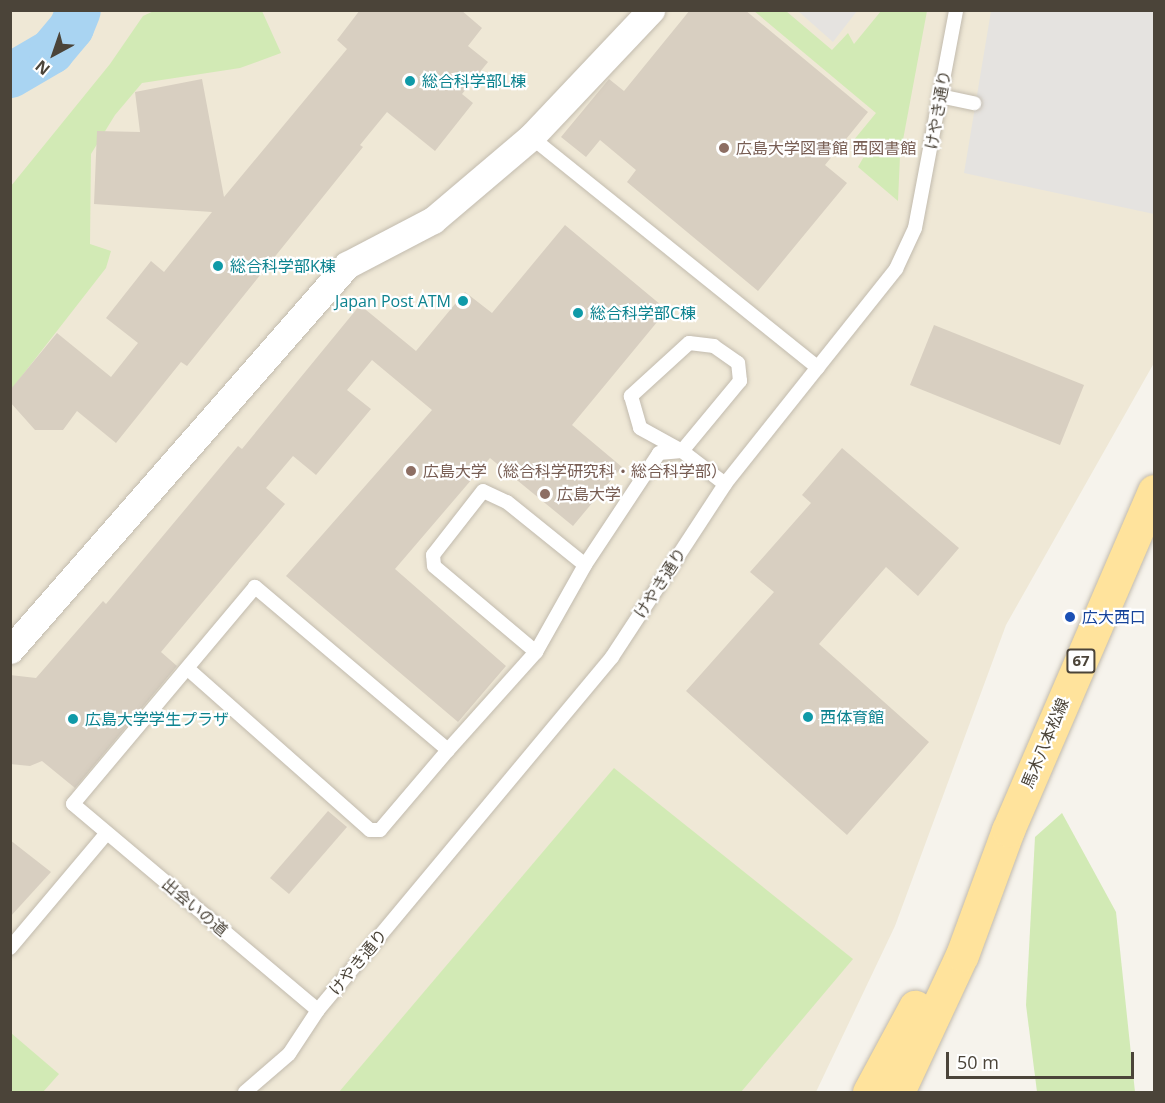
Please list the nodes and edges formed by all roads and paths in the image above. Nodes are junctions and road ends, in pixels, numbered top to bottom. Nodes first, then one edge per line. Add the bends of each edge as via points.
1 (651, 10) edge
2 (956, 10) edge
3 (940, 96) junction
4 (974, 103) dead end
5 (531, 137) junction
6 (818, 368) junction
7 (682, 451) junction
8 (725, 484) junction
9 (1155, 491) edge
10 (585, 564) junction
11 (10, 650) edge
12 (536, 652) junction
13 (188, 669) junction
14 (448, 750) junction
15 (1008, 830) junction
16 (108, 833) junction
17 (10, 948) edge
18 (318, 1010) junction
19 (245, 1092) edge
20 (869, 1092) edge
21 (898, 1092) edge

1 - 5 street
2 - 3 lane, けやき通り
3 - 4 lane
3 - 6 lane, けやき通り via 915,228 896,269
5 - 6 lane
5 - 11 street via 433,220 347,265
6 - 8 lane, けやき通り
7 - 7 lane via 640,429 631,396 689,343 714,346 738,363 740,381
7 - 8 lane
7 - 10 lane via 659,453
8 - 18 lane, けやき通り via 612,657
9 - 15 main road, 馬木八本松線 / 67
10 - 12 lane
10 - 12 lane via 507,502 483,492 433,555 434,566
12 - 14 lane
13 - 14 lane via 255,587
13 - 14 lane via 370,831 380,830
13 - 16 lane, 出会いの道 via 73,804
15 - 20 main road, 馬木八本松線 / 67
15 - 21 main road, 馬木八本松線 / 67 via 962,955
16 - 17 lane
16 - 18 lane, 出会いの道
18 - 19 lane, けやき通り via 289,1054

